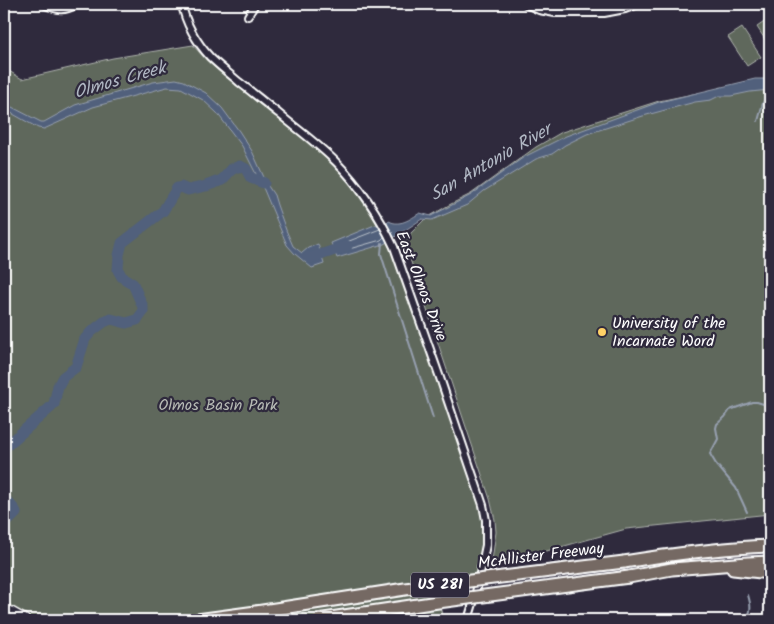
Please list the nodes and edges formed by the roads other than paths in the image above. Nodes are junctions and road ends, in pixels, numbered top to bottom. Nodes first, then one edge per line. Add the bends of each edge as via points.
1 (43, 4) edge
2 (77, 4) edge
3 (182, 4) edge
4 (255, 4) edge
5 (526, 4) edge
6 (638, 4) edge
7 (68, 7) edge
8 (248, 16) dead end
9 (770, 539) edge
10 (770, 546) edge
11 (679, 554) junction
12 (770, 562) edge
13 (697, 566) junction
14 (770, 572) edge
15 (4, 608) edge
16 (25, 620) edge
17 (197, 620) edge
18 (317, 620) edge
19 (468, 620) edge

1 - 7 street via 60,10
2 - 7 street
3 - 19 street, East Olmos Drive via 198,42 211,58 310,139 351,178 398,255 483,504 486,545
4 - 8 street
5 - 6 street via 555,12 604,13 626,10
9 - 11 highway
10 - 11 highway, McAllister Freeway / US 281
11 - 17 highway, McAllister Freeway / US 281, bridge
12 - 13 highway, McAllister Freeway / US 281
13 - 14 highway
13 - 18 highway, McAllister Freeway / US 281, bridge
15 - 16 street

